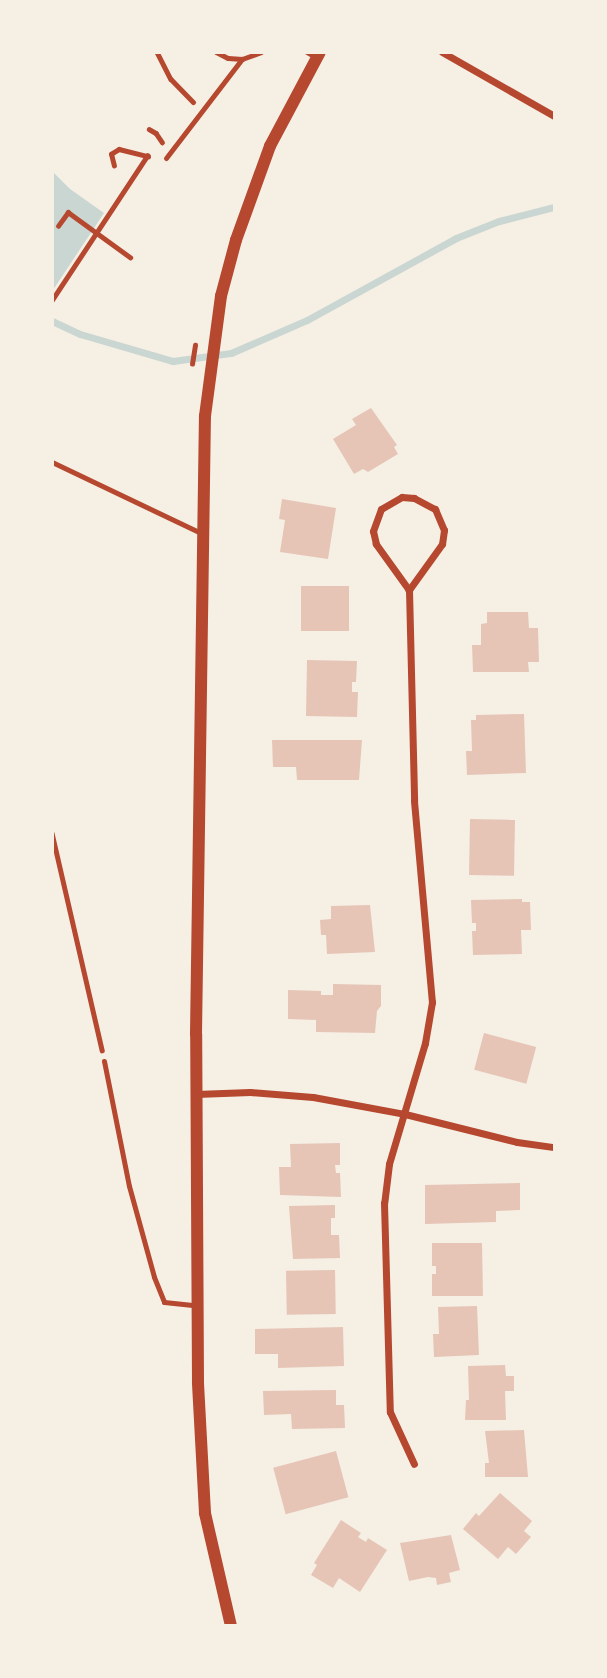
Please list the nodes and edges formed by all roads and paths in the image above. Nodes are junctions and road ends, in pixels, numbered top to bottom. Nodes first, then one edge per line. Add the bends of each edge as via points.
1 (157, 52) edge
2 (216, 52) edge
3 (261, 52) edge
4 (442, 52) edge
5 (315, 54) edge
6 (242, 59) junction
7 (194, 102) dead end
8 (555, 116) edge
9 (149, 129) dead end
10 (147, 156) junction
11 (166, 158) dead end
12 (114, 166) dead end
13 (58, 226) dead end
14 (97, 233) junction
15 (130, 257) dead end
16 (52, 300) edge
17 (52, 462) edge
18 (202, 533) junction
19 (410, 590) junction
20 (52, 833) edge
21 (104, 1061) joint
22 (196, 1094) junction
23 (405, 1114) junction
24 (555, 1147) edge
25 (197, 1305) junction
26 (414, 1464) dead end
27 (230, 1626) edge

1 - 7 path via 171,79
2 - 6 lane
3 - 6 lane
4 - 8 street
5 - 18 street via 270,146 228,266 205,416
6 - 11 lane
9 - 10 path via 159,136 158,151
10 - 12 path via 120,149 111,154
10 - 14 path
13 - 14 path via 68,212
14 - 15 path
14 - 16 path
17 - 18 lane
18 - 22 street
19 - 19 street via 442,544 444,530 435,509 414,498 402,498 380,509 373,531 376,544
19 - 23 street via 414,801 432,1002
20 - 21 path
21 - 25 lane via 129,1186 154,1277 164,1302
22 - 23 street via 313,1097
22 - 25 street
23 - 24 street
23 - 26 street via 389,1164 384,1203 390,1412
25 - 27 street via 204,1500

